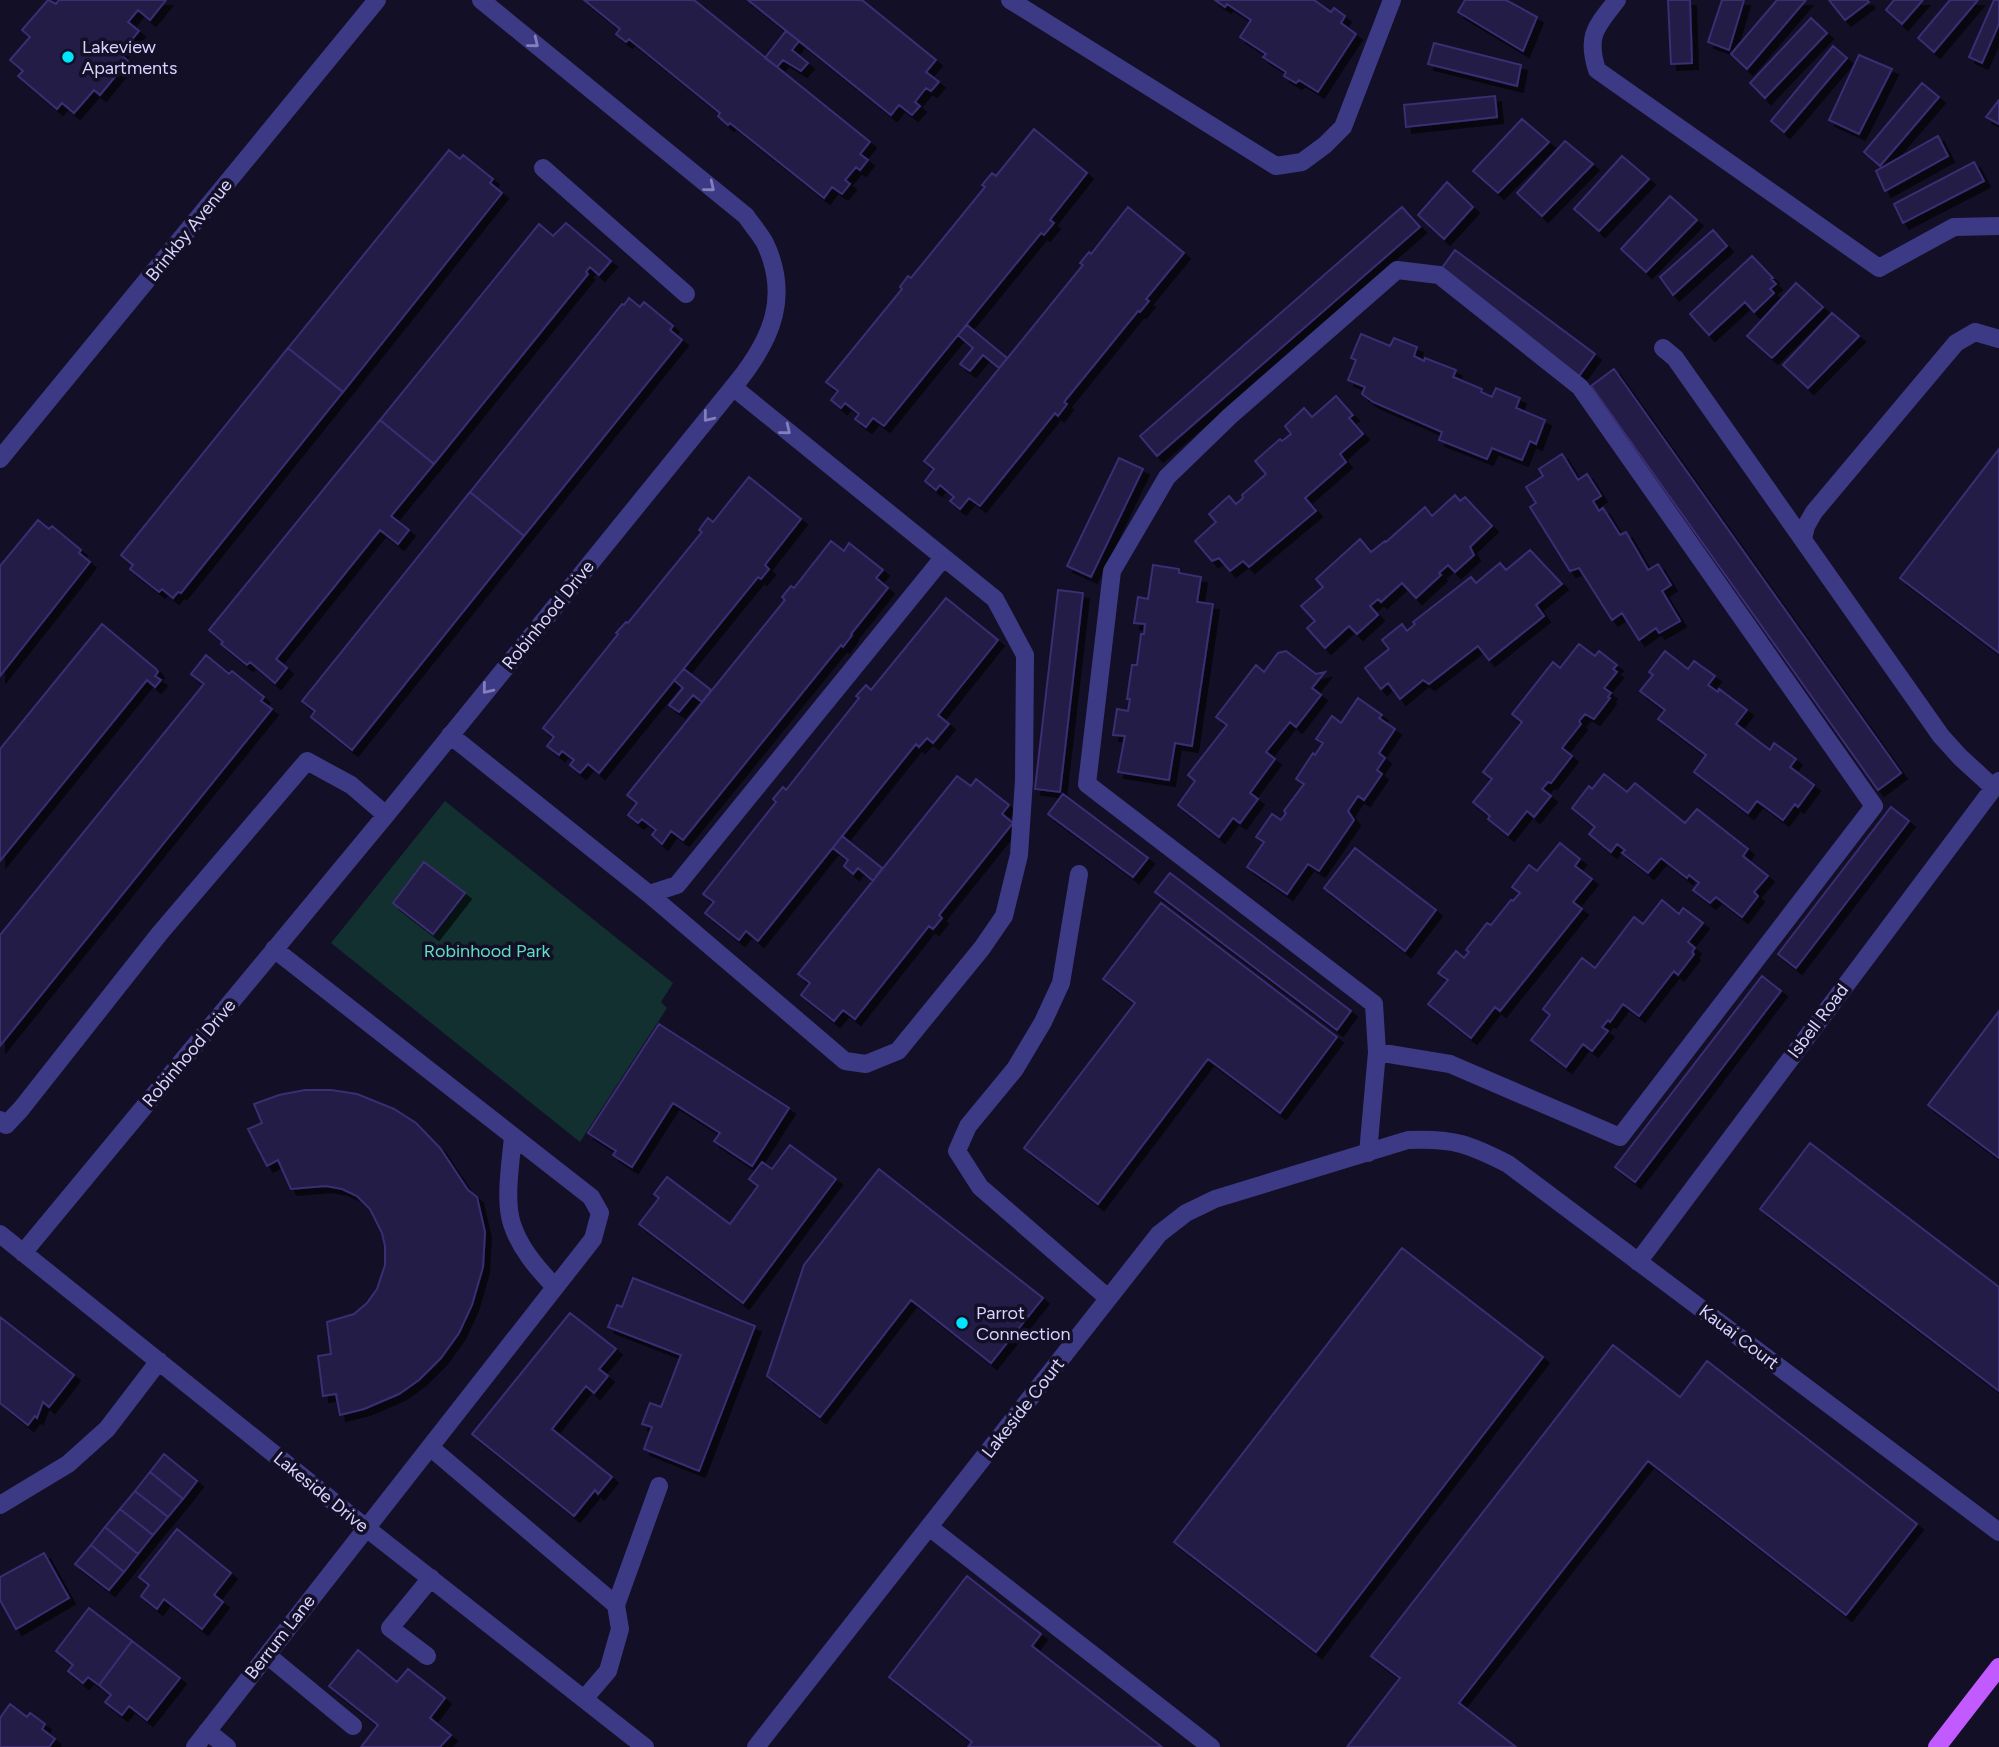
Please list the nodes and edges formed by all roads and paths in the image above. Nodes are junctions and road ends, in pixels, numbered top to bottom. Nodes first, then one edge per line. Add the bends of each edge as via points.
1 (377, 0) edge
2 (481, 0) edge
3 (1010, 0) edge
4 (1392, 0) edge
5 (1617, 0) edge
6 (543, 168) dead end
7 (1999, 226) edge
8 (686, 294) dead end
9 (1999, 340) edge
10 (1663, 348) dead end
11 (733, 387) junction
12 (0, 459) edge
13 (1803, 539) junction
14 (943, 558) junction
15 (450, 736) junction
16 (1996, 784) edge
17 (386, 815) junction
18 (1079, 874) dead end
19 (649, 894) junction
20 (274, 949) junction
21 (1377, 1052) junction
22 (0, 1121) edge
23 (513, 1136) junction
24 (1475, 1147) joint
25 (1368, 1153) junction
26 (0, 1234) edge
27 (23, 1253) junction
28 (1638, 1262) junction
29 (555, 1287) junction
30 (1108, 1298) junction
31 (159, 1361) junction
32 (429, 1447) junction
33 (659, 1486) dead end
34 (0, 1505) edge
35 (365, 1527) junction
36 (929, 1527) junction
37 (1999, 1532) edge
38 (431, 1578) junction
39 (616, 1605) junction
40 (267, 1655) junction
41 (427, 1656) dead end
42 (1999, 1667) edge
43 (584, 1699) junction
44 (353, 1726) dead end
45 (207, 1731) junction
46 (638, 1745) edge
47 (195, 1747) edge
48 (227, 1747) edge
49 (756, 1747) edge
50 (1211, 1747) edge
51 (1937, 1747) edge

1 - 12 street, Brinkby Avenue
2 -> 11 street, Robinhood Drive via 746,216 764,242 775,271 770,330 759,355
3 - 4 street via 1276,166 1301,162 1343,127
5 - 7 street via 1594,30 1591,51 1597,70 1879,268 1954,227
6 - 8 street
9 - 13 street via 1975,332 1956,342 1814,512
10 - 13 street via 1675,358
11 -> 14 street
11 -> 15 street, Robinhood Drive
13 - 16 street via 1941,736
14 - 19 street via 677,885
14 - 19 street via 995,599 1025,655 1019,855 1004,916 898,1051 866,1064 845,1061
15 - 17 street, Robinhood Drive
15 - 19 street
16 - 28 street, Isbell Road
17 - 20 street, Robinhood Drive
17 - 22 street via 351,785 307,761 160,933 21,1109 6,1125
18 - 30 street via 1061,983 1016,1069 968,1126 957,1151 980,1187
20 - 23 street, Berrum Lane
20 - 27 street, Robinhood Drive
21 - 21 street via 1374,1004 1087,784 1112,571 1167,477 1397,270 1439,275 1580,387 1874,806 1620,1137 1450,1064
21 - 25 street
23 - 29 street via 511,1223 532,1263
23 - 29 street, Berrum Lane via 591,1197 600,1213 593,1239
24 - 25 street, Lakeside Court via 1441,1139 1408,1140
24 - 28 street, Kauai Court via 1508,1164
25 - 30 street, Lakeside Court via 1215,1199 1186,1213 1159,1234
26 - 27 street, Lakeside Drive
27 - 31 street, Lakeside Drive
28 - 37 street, Kauai Court
29 - 32 street, Berrum Lane
30 - 36 street, Lakeside Court
31 - 34 street via 107,1429 68,1464
31 - 35 street, Lakeside Drive
32 - 35 street, Berrum Lane
32 - 39 street
33 - 39 street
35 - 38 street, Lakeside Drive
35 - 40 street, Berrum Lane
36 - 49 street, Lakeside Court
36 - 50 street
38 - 41 street via 390,1628
38 - 43 street, Lakeside Drive
39 - 43 street via 620,1629 608,1671
40 - 44 street
40 - 45 street, Berrum Lane
42 - 51 main road
43 - 46 street, Lakeside Drive
45 - 47 street, Berrum Lane
45 - 48 street

